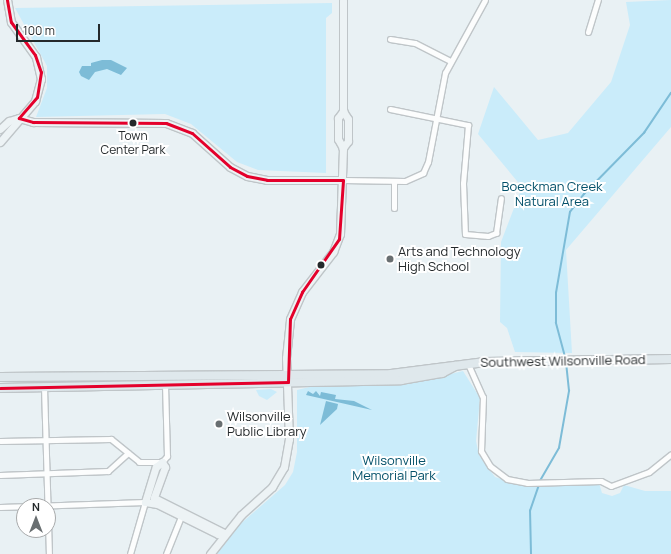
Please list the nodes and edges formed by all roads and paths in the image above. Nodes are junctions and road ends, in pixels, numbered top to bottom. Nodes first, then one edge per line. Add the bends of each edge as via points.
1 (7, 0) edge
2 (343, 0) edge
3 (485, 0) edge
4 (598, 2) edge
5 (588, 32) dead end
6 (390, 39) dead end
7 (449, 60) junction
8 (390, 109) dead end
9 (19, 118) junction
10 (436, 118) junction
11 (0, 129) edge
12 (0, 142) edge
13 (343, 180) junction
14 (394, 181) junction
15 (501, 198) dead end
16 (394, 208) dead end
17 (671, 359) edge
18 (468, 364) junction
19 (165, 376) junction
20 (0, 377) edge
21 (287, 379) junction
22 (165, 385) junction
23 (44, 387) junction
24 (0, 388) edge
25 (46, 440) junction
26 (0, 441) edge
27 (128, 453) junction
28 (671, 454) edge
29 (162, 462) junction
30 (47, 473) junction
31 (0, 474) edge
32 (48, 498) edge
33 (147, 502) junction
34 (16, 506) edge
35 (56, 506) edge
36 (0, 507) edge
37 (182, 514) junction
38 (224, 534) junction
39 (49, 538) edge
40 (49, 554) edge
41 (130, 554) edge
42 (166, 554) edge
43 (210, 554) edge

1 - 9 street via 11,22 35,54 41,72 37,97
2 - 13 street via 343,111 348,119 348,141 343,148
3 - 7 street
4 - 5 street
6 - 7 street via 415,43
7 - 10 street
8 - 10 street
9 - 11 street via 9,121
9 - 12 street via 16,127
9 - 13 street via 33,122 166,123 192,133 230,166 247,176 267,180
10 - 14 street via 428,162 423,173 415,179
10 - 15 street via 461,122 470,128 463,183 464,233 488,236 496,233
13 - 14 street
13 - 21 street via 342,224 336,246 305,287 290,319
14 - 16 street
17 - 18 main road, Southwest Wilsonville Road via 495,361
18 - 21 main road, Southwest Wilsonville Road via 391,374
18 - 28 street via 483,397 480,438 484,456 502,477 527,483 600,481 611,486 649,472
19 - 20 main road, Southwest Wilsonville Road
19 - 21 main road, Southwest Wilsonville Road
19 - 22 street
21 - 22 main road, Southwest Wilsonville Road
21 - 38 street via 288,444 282,471 272,487
22 - 23 main road, Southwest Wilsonville Road
22 - 29 street via 167,456
23 - 24 main road, Southwest Wilsonville Road
23 - 25 street
25 - 26 street
25 - 27 street via 111,439
25 - 30 street
27 - 29 street via 139,462
27 - 30 street via 108,471
29 - 33 street via 156,467
30 - 31 street
30 - 32 street
33 - 35 street
33 - 37 street
33 - 41 street
34 - 36 street
37 - 38 street via 218,534
37 - 42 street
38 - 43 street
39 - 40 street

